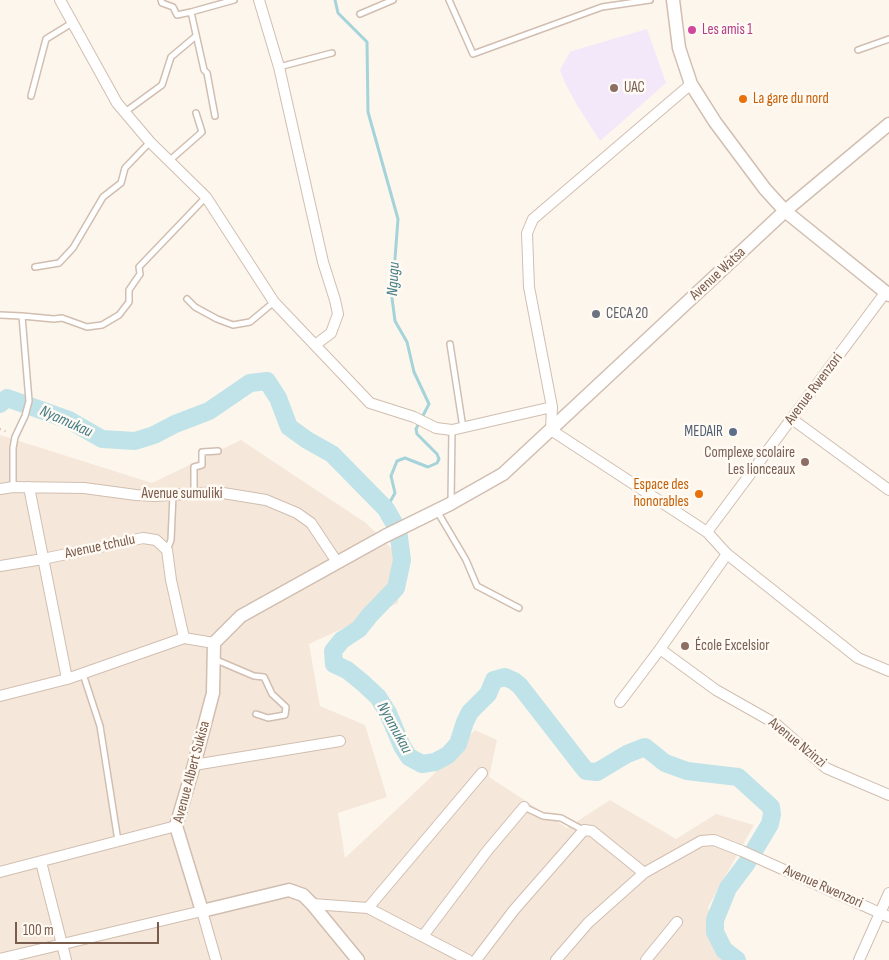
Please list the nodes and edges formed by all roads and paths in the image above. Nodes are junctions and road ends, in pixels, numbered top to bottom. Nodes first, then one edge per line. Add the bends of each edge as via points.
1 (60, 0) edge
2 (161, 0) edge
3 (234, 0) edge
4 (259, 0) edge
5 (393, 0) edge
6 (449, 0) edge
7 (600, 0) edge
8 (650, 0) edge
9 (673, 0) edge
10 (602, 7) junction
11 (191, 12) junction
12 (360, 14) dead end
13 (73, 23) junction
14 (196, 36) junction
15 (889, 40) edge
16 (858, 50) dead end
17 (332, 53) dead end
18 (279, 67) junction
19 (691, 84) junction
20 (31, 96) dead end
21 (125, 112) junction
22 (196, 113) dead end
23 (215, 116) dead end
24 (889, 124) edge
25 (150, 142) junction
26 (169, 161) junction
27 (206, 197) junction
28 (785, 211) junction
29 (35, 267) dead end
30 (887, 294) edge
31 (187, 299) dead end
32 (274, 302) junction
33 (0, 315) edge
34 (22, 316) junction
35 (450, 344) dead end
36 (315, 345) junction
37 (552, 407) junction
38 (792, 418) junction
39 (0, 429) edge
40 (458, 429) junction
41 (551, 430) junction
42 (14, 437) junction
43 (218, 451) dead end
44 (13, 487) junction
45 (29, 487) junction
46 (0, 489) edge
47 (889, 490) edge
48 (194, 494) junction
49 (173, 495) junction
50 (450, 504) junction
51 (437, 510) junction
52 (707, 532) junction
53 (167, 550) junction
54 (728, 554) junction
55 (43, 559) junction
56 (337, 562) junction
57 (0, 566) edge
58 (519, 608) dead end
59 (184, 638) junction
60 (214, 644) junction
61 (660, 650) junction
62 (214, 658) junction
63 (889, 671) edge
64 (83, 674) junction
65 (67, 679) junction
66 (0, 696) edge
67 (620, 702) dead end
68 (256, 714) dead end
69 (340, 742) dead end
70 (194, 765) junction
71 (482, 773) dead end
72 (889, 795) edge
73 (524, 807) joint
74 (176, 826) junction
75 (584, 830) junction
76 (118, 841) junction
77 (41, 862) junction
78 (0, 872) edge
79 (644, 872) junction
80 (889, 893) edge
81 (312, 904) junction
82 (368, 908) junction
83 (202, 911) junction
84 (885, 915) edge
85 (677, 922) dead end
86 (423, 936) junction
87 (62, 945) junction
88 (0, 959) edge
89 (66, 960) edge
90 (216, 960) edge
91 (358, 960) edge
92 (468, 960) edge
93 (476, 960) edge
94 (556, 960) edge
95 (646, 960) edge
96 (859, 960) edge

1 - 13 street
2 - 11 lane via 173,6 178,15
3 - 11 lane
4 - 18 street
5 - 12 lane
6 - 10 lane via 473,54
7 - 10 lane
8 - 10 lane
9 - 19 street via 679,48
11 - 14 lane
13 - 20 lane via 46,39
13 - 21 street
14 - 21 lane via 171,57 162,85
14 - 23 lane
15 - 16 lane
17 - 18 lane
18 - 36 street via 323,262 338,314 330,333
19 - 28 street via 715,122
19 - 37 street via 533,219 527,233 529,287
21 - 25 street
22 - 26 lane via 202,132
24 - 28 street, Avenue Watsa
25 - 26 street
25 - 29 lane via 125,168 121,183 104,197 73,248 59,263
26 - 27 street
27 - 32 street
27 - 34 lane via 139,267 140,274 129,290 129,302 120,315 102,325 87,327 62,318
28 - 30 street
28 - 41 street, Avenue Watsa
30 - 38 street, Avenue Rwenzori
31 - 32 lane via 217,319 233,325 250,322
32 - 36 street
33 - 34 lane
34 - 42 lane via 30,401
35 - 40 lane
36 - 40 street via 370,404 414,417 436,428
37 - 40 street
37 - 41 street
38 - 47 street
38 - 52 street, Avenue Rwenzori
39 - 42 path
40 - 50 lane
41 - 50 street, Avenue Watsa via 503,474
41 - 52 street
42 - 44 lane
43 - 48 lane via 202,452 202,466 194,467
44 - 45 street, Avenue sumuliki
44 - 46 street, Avenue sumuliki
45 - 49 street, Avenue sumuliki
45 - 55 street
48 - 49 street, Avenue sumuliki
48 - 56 street, Avenue sumuliki via 217,492 266,500 297,513 311,523
49 - 53 lane via 171,540
50 - 51 street, Avenue Watsa
51 - 56 street, Avenue Watsa
51 - 58 lane via 477,586
52 - 54 street
53 - 55 street, Avenue tchulu via 156,540 143,538
53 - 59 street
54 - 61 street
54 - 63 street via 858,658
55 - 57 street, Avenue tchulu
55 - 65 street
56 - 60 street via 241,616
59 - 60 street
59 - 64 street
60 - 62 street, Avenue Albert Sukisa
61 - 67 street
61 - 72 street, Avenue Nzinzi via 716,690 776,724 826,768
62 - 68 lane via 254,676 264,677 272,694 286,707 285,715 268,718
62 - 70 street, Avenue Albert Sukisa via 212,692
64 - 65 street
64 - 76 lane via 100,726
65 - 66 street
69 - 70 street
70 - 74 street, Avenue Albert Sukisa
71 - 82 street
73 - 75 lane via 543,816 561,818
73 - 86 street
74 - 76 street
74 - 83 street, Avenue Albert Sukisa
75 - 79 street via 592,831
75 - 93 street via 514,910
76 - 77 street
77 - 78 street
77 - 87 street
79 - 84 street, Avenue Rwenzori via 702,842 714,840
79 - 94 street, Avenue Rwenzori via 588,923
80 - 84 street
81 - 82 street
81 - 83 street via 303,895 289,890
81 - 91 street
82 - 86 street
83 - 87 street
83 - 90 street
84 - 96 street
85 - 95 street
86 - 92 street
87 - 88 street
87 - 89 street

